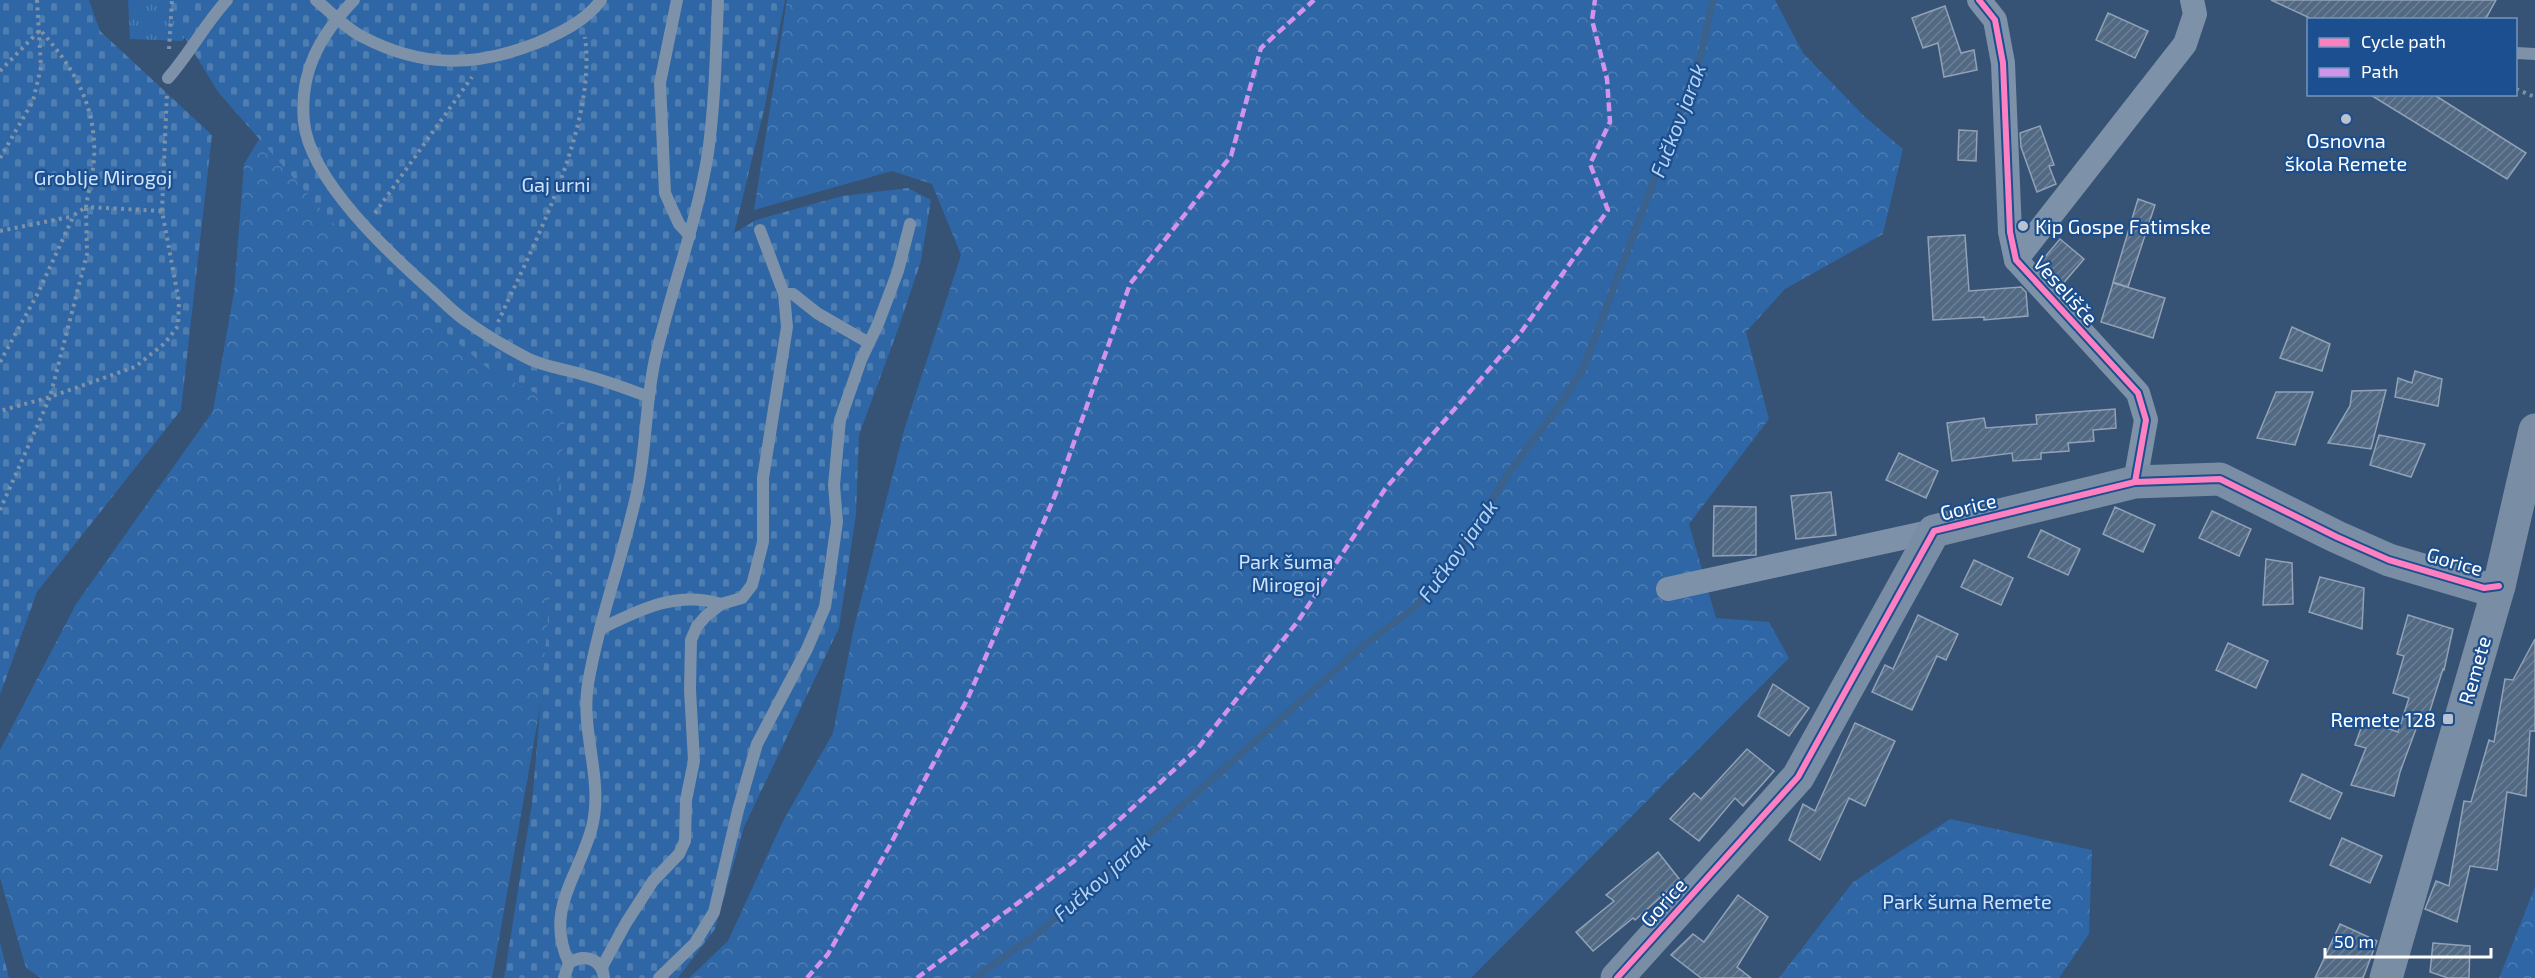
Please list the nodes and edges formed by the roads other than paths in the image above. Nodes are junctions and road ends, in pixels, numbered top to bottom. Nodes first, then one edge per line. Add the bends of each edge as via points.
1 (227, 0) edge
2 (316, 0) edge
3 (354, 0) edge
4 (601, 0) edge
5 (677, 0) edge
6 (718, 0) edge
7 (1979, 0) edge
8 (2192, 0) edge
9 (337, 17) junction
10 (2517, 53) edge
11 (2535, 54) edge
12 (168, 78) road end
13 (910, 224) dead end
14 (760, 230) dead end
15 (690, 236) junction
16 (2016, 260) junction
17 (784, 294) junction
18 (869, 343) junction
19 (649, 397) junction
20 (2535, 430) edge
21 (2135, 482) junction
22 (1934, 531) junction
23 (2499, 586) junction
24 (1668, 589) dead end
25 (721, 604) junction
26 (600, 629) junction
27 (569, 963) junction
28 (603, 973) edge
29 (564, 978) edge
30 (659, 978) edge
31 (1617, 978) edge
32 (2386, 978) edge

1 - 12 lane
2 - 9 lane
3 - 9 lane
4 - 9 lane via 561,33 484,60 446,62 404,56 361,37
5 - 15 lane via 660,83 665,192 679,224
6 - 15 lane via 708,154
7 - 16 street, Veselišče via 1995,20 2003,63 2010,232
8 - 16 street, Veselišče via 2194,14 2185,44
9 - 19 lane via 320,42 308,70 303,96 304,124 313,154 336,191 402,265 468,323 530,360
10 - 11 lane
13 - 18 lane via 897,271
14 - 17 lane
15 - 19 lane via 655,357
16 - 21 street, Veselišče via 2138,393 2146,420
17 - 18 lane via 793,294
17 - 25 lane via 787,327 763,478 763,542 752,585 742,598
18 - 30 lane via 840,420 834,485 837,522 825,607 757,744 714,912 695,943
19 - 26 lane via 638,491
20 - 23 street, Remete
21 - 22 street, Gorice
21 - 23 street, Gorice via 2220,479 2389,560 2484,588
22 - 24 street, Gorice
22 - 31 street, Gorice via 1798,777
23 - 32 street, Remete
25 - 26 lane via 680,599 655,604
25 - 28 lane via 697,626 691,640 694,761 686,800 686,841 653,881 626,923
26 - 27 lane via 587,687 585,727 593,758 592,826 570,880 559,926
27 - 28 lane via 585,957 594,960
27 - 29 lane

